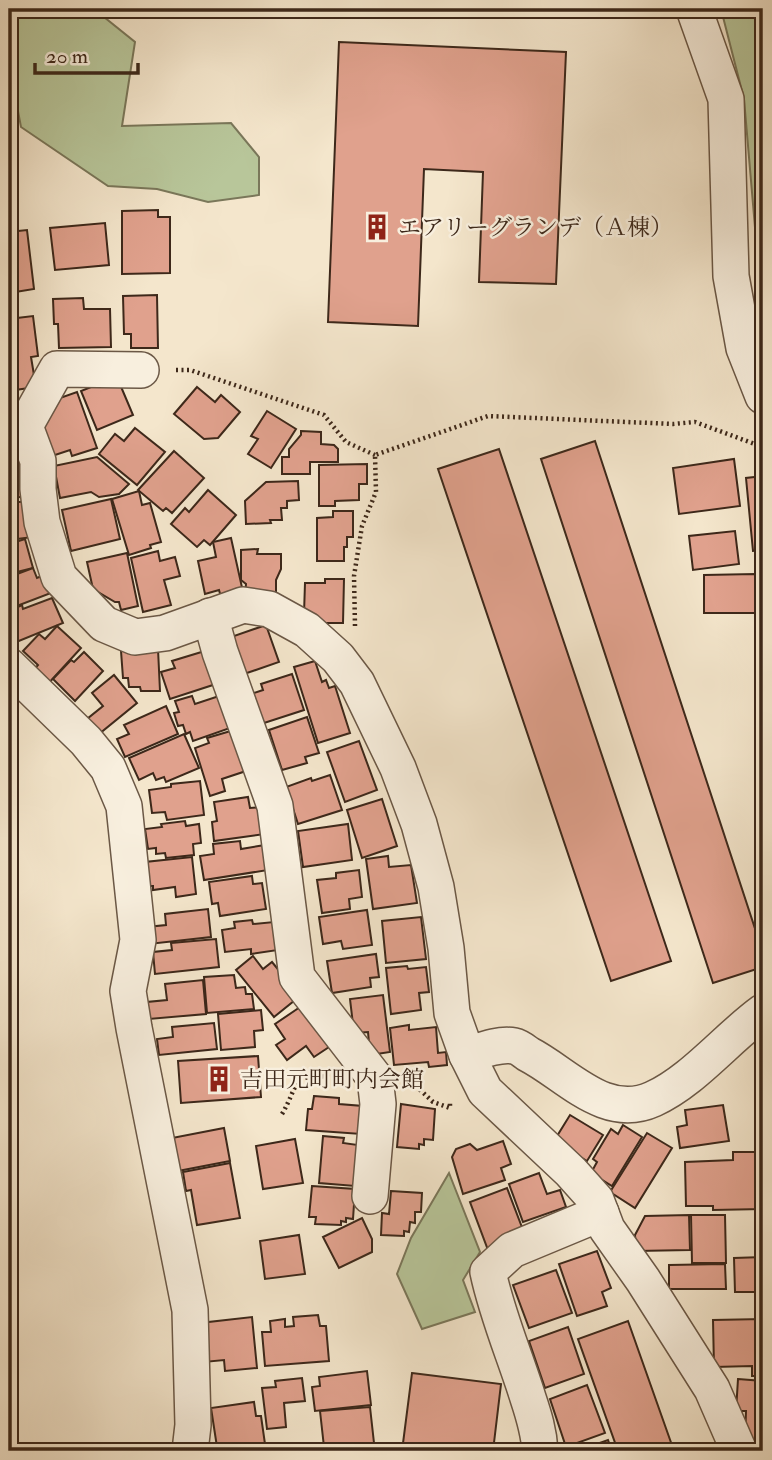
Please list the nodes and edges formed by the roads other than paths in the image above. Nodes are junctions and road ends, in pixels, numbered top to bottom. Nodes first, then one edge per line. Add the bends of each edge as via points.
1 (694, 9) edge
2 (141, 370) road end
3 (763, 396) edge
4 (17, 421) edge
5 (210, 616) junction
6 (9, 666) edge
7 (763, 1012) edge
8 (467, 1055) junction
9 (370, 1196) dead end
10 (601, 1213) junction
11 (190, 1451) edge
12 (540, 1451) edge
13 (740, 1451) edge

1 - 3 street via 726,99 731,276 744,348
2 - 4 street via 57,369
4 - 5 street via 38,461 43,522 59,577 104,625 135,638 165,633
5 - 8 street via 243,605 269,609 307,631 357,683 398,768 418,824 436,887 452,1013
5 - 9 street via 275,806 297,977 375,1078 378,1104
6 - 11 street via 86,741 108,768 124,806 138,940 128,990 190,1310
7 - 8 street via 675,1086 652,1100 626,1105 596,1098 513,1046
8 - 10 street via 485,1091 571,1172 596,1200
10 - 12 street via 512,1250 488,1272 539,1435
10 - 13 street via 712,1389

